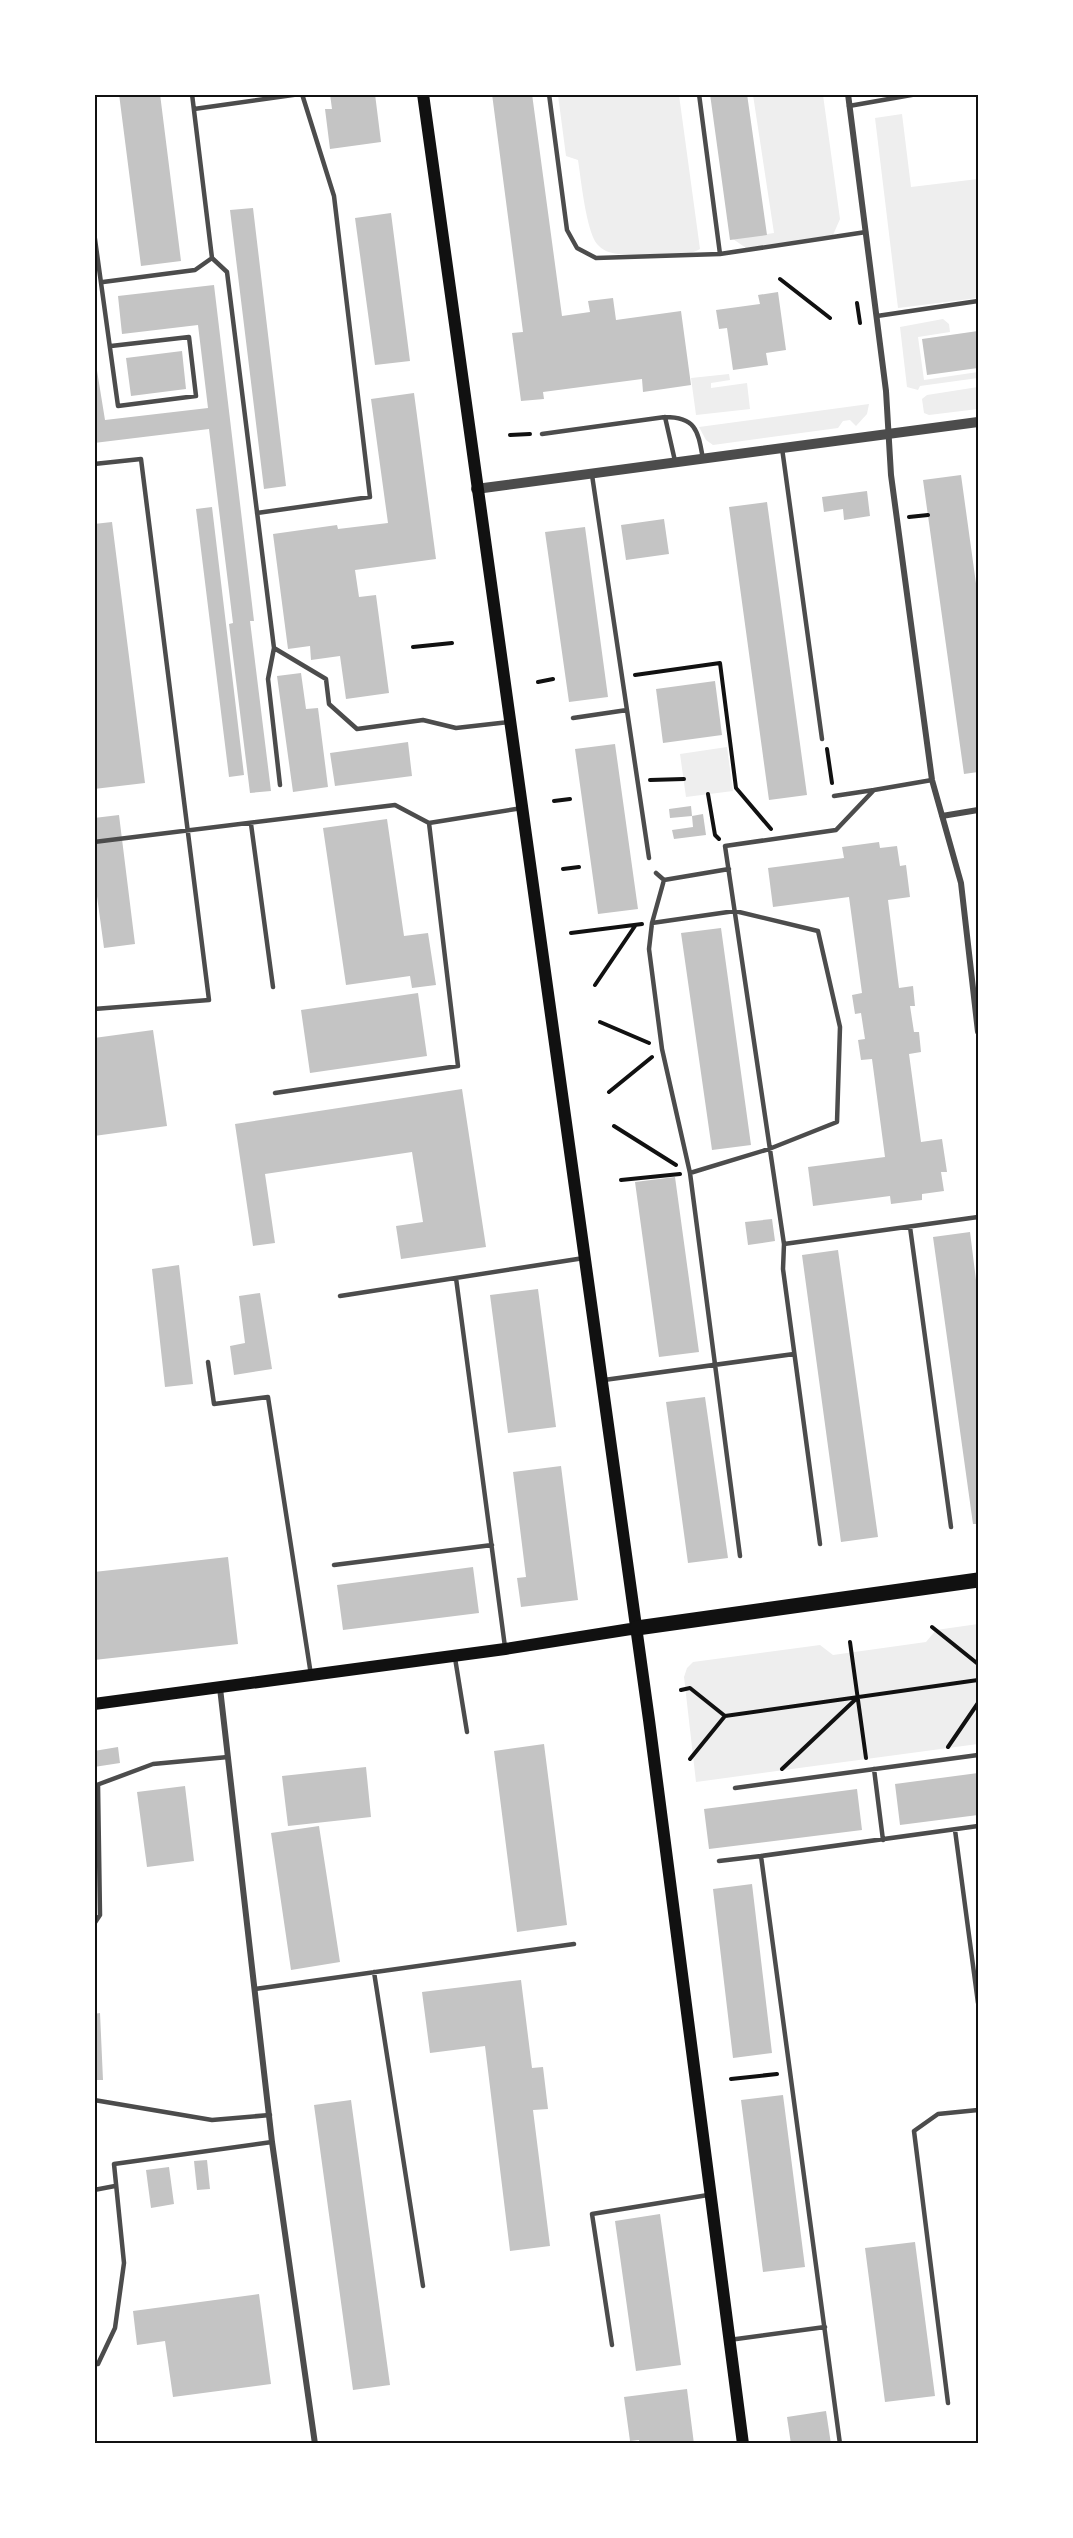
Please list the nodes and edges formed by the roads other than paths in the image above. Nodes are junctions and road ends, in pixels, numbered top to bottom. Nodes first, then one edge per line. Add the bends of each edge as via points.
1 (192, 94) edge
2 (301, 94) edge
3 (423, 94) edge
4 (549, 94) edge
5 (699, 94) edge
6 (848, 94) edge
7 (917, 94) edge
8 (849, 106) junction
9 (194, 108) junction
10 (94, 232) edge
11 (866, 232) junction
12 (720, 254) junction
13 (212, 258) junction
14 (103, 282) junction
15 (978, 301) edge
16 (877, 316) junction
17 (111, 346) junction
18 (665, 417) junction
19 (978, 422) edge
20 (542, 434) road end
21 (889, 434) junction
22 (782, 448) junction
23 (703, 459) junction
24 (676, 462) junction
25 (94, 464) edge
26 (592, 474) junction
27 (476, 489) junction
28 (257, 513) junction
29 (274, 648) junction
30 (627, 710) junction
31 (573, 718) dead end
32 (509, 722) junction
33 (822, 739) road end
34 (932, 780) junction
35 (280, 785) dead end
36 (874, 790) junction
37 (834, 796) road end
38 (522, 808) junction
39 (978, 810) edge
40 (942, 816) junction
41 (429, 823) junction
42 (251, 824) junction
43 (189, 831) junction
44 (94, 842) edge
45 (649, 858) dead end
46 (729, 869) junction
47 (656, 873) dead end
48 (664, 880) junction
49 (735, 911) junction
50 (652, 922) junction
51 (273, 987) dead end
52 (94, 1009) edge
53 (978, 1032) edge
54 (275, 1093) dead end
55 (769, 1149) junction
56 (690, 1173) junction
57 (978, 1217) edge
58 (910, 1227) junction
59 (784, 1244) junction
60 (586, 1258) junction
61 (456, 1278) junction
62 (340, 1296) dead end
63 (794, 1354) junction
64 (208, 1362) dead end
65 (714, 1365) junction
66 (603, 1380) junction
67 (951, 1527) dead end
68 (820, 1544) dead end
69 (492, 1545) junction
70 (740, 1556) dead end
71 (334, 1565) dead end
72 (978, 1580) edge
73 (637, 1628) junction
74 (505, 1649) junction
75 (455, 1655) junction
76 (311, 1674) junction
77 (220, 1687) junction
78 (94, 1704) edge
79 (467, 1732) dead end
80 (978, 1755) edge
81 (228, 1757) junction
82 (874, 1769) junction
83 (96, 1786) edge
84 (735, 1788) dead end
85 (978, 1826) edge
86 (955, 1830) junction
87 (883, 1840) junction
88 (761, 1856) junction
89 (718, 1861) dead end
90 (94, 1924) edge
91 (574, 1944) dead end
92 (374, 1972) junction
93 (255, 1989) junction
94 (978, 2003) edge
95 (94, 2100) edge
96 (978, 2110) edge
97 (270, 2115) junction
98 (272, 2142) junction
99 (115, 2186) junction
100 (94, 2190) edge
101 (712, 2194) junction
102 (423, 2286) dead end
103 (825, 2327) junction
104 (729, 2340) junction
105 (612, 2344) dead end
106 (94, 2364) edge
107 (948, 2403) dead end
108 (315, 2444) edge
109 (743, 2444) edge
110 (840, 2444) edge

1 - 9 lane
2 - 9 lane
2 - 28 lane via 334,196 370,497
3 - 27 main road
4 - 12 lane via 567,230 578,248 596,258
5 - 12 lane
6 - 8 street
7 - 8 lane
8 - 11 street
9 - 13 lane
10 - 14 lane
11 - 12 lane
11 - 16 street
13 - 14 lane via 195,270
13 - 28 lane via 227,272
14 - 17 lane
15 - 16 lane
16 - 21 street
17 - 17 lane via 118,406 196,396 189,337
18 - 20 lane
18 - 23 lane via 690,422 699,437
18 - 24 lane
19 - 21 street
21 - 22 street
21 - 34 street via 891,475
22 - 23 street
22 - 33 lane
23 - 24 street
24 - 26 street
25 - 43 lane via 141,459
26 - 27 street
26 - 30 lane
27 - 32 main road
28 - 29 lane
29 - 32 lane via 326,680 329,704 357,729 423,720 456,728
29 - 35 lane via 268,679
30 - 31 lane
30 - 45 lane
32 - 38 main road
34 - 36 lane
34 - 40 street
36 - 37 lane
36 - 46 lane via 836,830 725,846
38 - 41 lane
38 - 60 main road
39 - 40 street
40 - 53 street via 961,883
41 - 42 lane via 395,805
41 - 54 lane via 458,1066
42 - 43 lane
42 - 51 lane
43 - 44 lane
43 - 52 lane via 209,999
46 - 48 lane
46 - 49 lane
47 - 48 lane
48 - 50 lane
49 - 50 lane
49 - 55 lane
49 - 55 lane via 818,931 840,1027 837,1122
50 - 56 lane via 649,949 662,1049
55 - 56 lane
55 - 59 lane
56 - 65 lane
57 - 58 lane
58 - 59 lane
58 - 67 lane
59 - 63 lane via 783,1269
60 - 61 lane
60 - 66 main road
61 - 62 lane
61 - 69 lane
63 - 65 lane
63 - 68 lane
64 - 76 lane via 214,1404 268,1397
65 - 66 lane
65 - 70 lane
66 - 73 main road
69 - 71 lane
69 - 74 lane
72 - 73 main road
73 - 74 main road
73 - 101 main road
74 - 75 main road
75 - 76 main road
75 - 79 lane
76 - 77 main road
77 - 78 main road
77 - 81 street
80 - 82 lane
81 - 83 lane via 153,1764
81 - 93 street
82 - 84 lane
82 - 87 lane
83 - 90 lane via 100,1915
85 - 86 lane
86 - 87 lane
86 - 94 lane
87 - 88 lane
88 - 89 lane
88 - 103 lane
91 - 92 lane
92 - 93 lane
92 - 102 lane
93 - 97 street
95 - 97 lane via 212,2120
96 - 107 lane via 938,2114 914,2131
97 - 98 street
98 - 99 lane via 114,2164
98 - 108 street
99 - 100 lane
99 - 106 lane via 124,2263 115,2328 98,2364
101 - 104 main road
101 - 105 lane via 592,2214
103 - 104 lane
103 - 110 lane
104 - 109 main road

